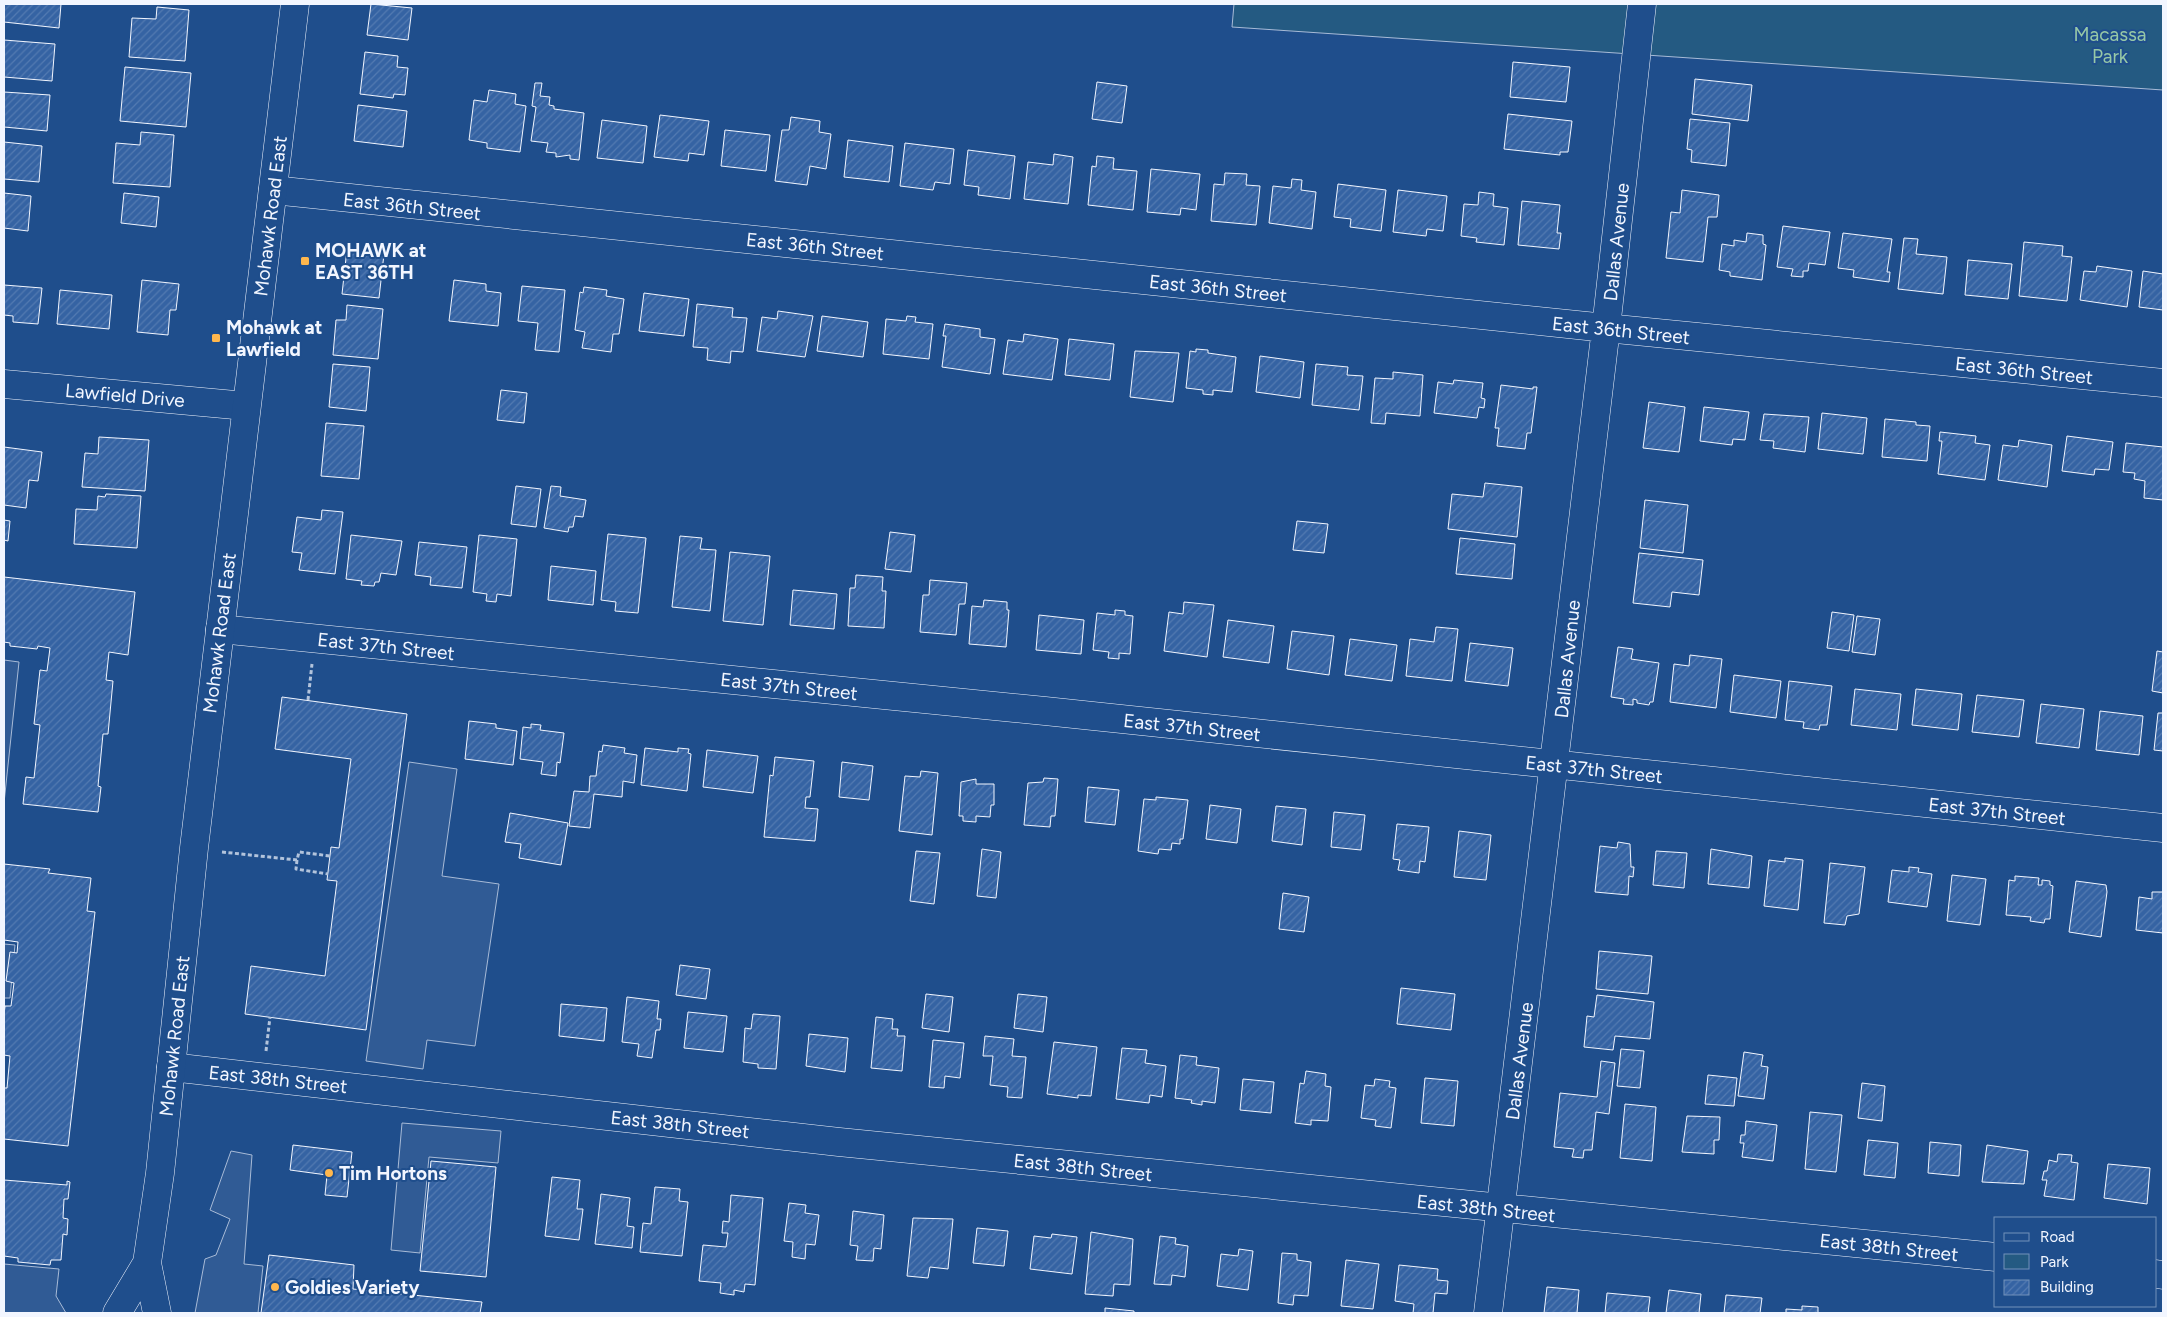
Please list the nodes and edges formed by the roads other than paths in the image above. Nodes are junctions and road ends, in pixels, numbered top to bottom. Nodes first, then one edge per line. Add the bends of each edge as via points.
1 (295, 4) edge
2 (1642, 4) edge
3 (273, 190) junction
4 (1606, 328) junction
5 (2163, 383) edge
6 (4, 384) edge
7 (246, 406) junction
8 (220, 629) junction
9 (1555, 765) junction
10 (2163, 828) edge
11 (171, 1067) junction
12 (1501, 1210) junction
13 (1994, 1257) edge
14 (147, 1263) junction
15 (117, 1313) edge
16 (157, 1313) edge
17 (1488, 1313) edge

1 - 3 street, Mohawk Road East
2 - 4 street, Dallas Avenue
3 - 4 street, East 36th Street
3 - 7 street, Mohawk Road East
4 - 5 street, East 36th Street
4 - 9 street, Dallas Avenue
6 - 7 street, Lawfield Drive
7 - 8 street, Mohawk Road East
8 - 9 street, East 37th Street
8 - 11 street, Mohawk Road East
9 - 10 street, East 37th Street
9 - 12 street, Dallas Avenue
11 - 12 street, East 38th Street via 839,1142
11 - 14 street, Mohawk Road East
12 - 13 street, East 38th Street
12 - 17 street, Dallas Avenue
14 - 15 street, Mohawk Road East
14 - 16 street, Mohawk Road East

